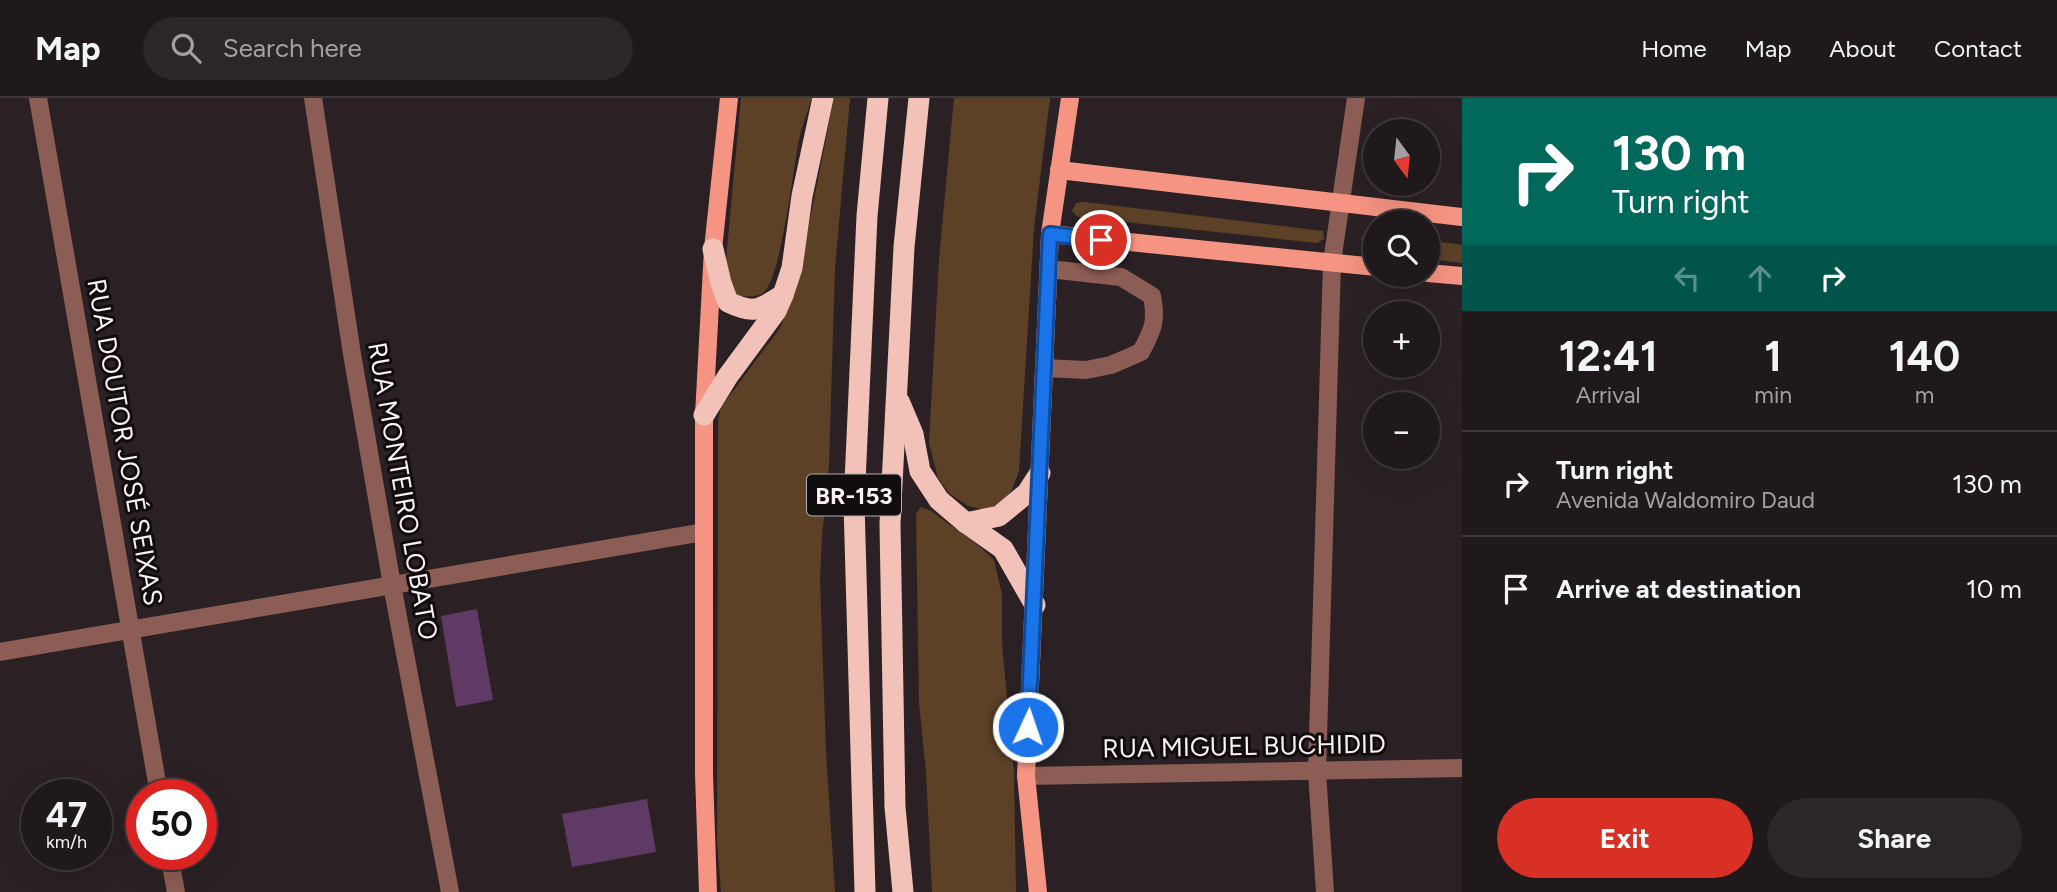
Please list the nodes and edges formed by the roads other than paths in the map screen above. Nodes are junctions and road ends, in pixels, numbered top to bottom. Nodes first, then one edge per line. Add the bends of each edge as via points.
1 (38, 98) edge
2 (313, 98) edge
3 (729, 98) edge
4 (823, 98) edge
5 (878, 98) edge
6 (919, 98) edge
7 (1070, 98) edge
8 (1356, 98) edge
9 (1059, 170) junction
10 (1341, 203) junction
11 (1462, 217) edge
12 (1050, 234) junction
13 (713, 249) junction
14 (1332, 262) junction
15 (1363, 266) edge
16 (1048, 269) junction
17 (1440, 274) edge
18 (1462, 276) edge
19 (783, 295) junction
20 (1044, 368) junction
21 (897, 396) junction
22 (704, 415) junction
23 (1040, 473) junction
24 (966, 523) junction
25 (704, 532) junction
26 (392, 585) junction
27 (1035, 605) junction
28 (131, 630) junction
29 (0, 652) edge
30 (1462, 768) edge
31 (1317, 772) junction
32 (1026, 776) junction
33 (156, 779) edge
34 (172, 870) edge
35 (176, 892) edge
36 (450, 892) edge
37 (708, 892) edge
38 (865, 892) edge
39 (903, 892) edge
40 (1038, 892) edge
41 (1325, 892) edge

1 - 28 street, RUA DOUTOR JOSÉ SEIXAS
2 - 26 street, RUA MONTEIRO LOBATO
3 - 13 main road
4 - 19 highway
5 - 38 highway, BR-153 via 867,215 854,504
6 - 21 highway, BR-153 via 904,247
7 - 9 main road
8 - 10 street
9 - 10 main road
9 - 12 main road
10 - 11 main road
10 - 14 street
12 - 14 main road
12 - 16 main road
13 - 19 highway via 729,302 757,310
13 - 22 main road
14 - 15 main road
14 - 31 street
16 - 20 main road
16 - 20 street via 1121,277 1152,296 1154,326 1141,352 1111,365 1086,370
17 - 18 main road
19 - 22 highway
20 - 23 main road
21 - 24 highway via 913,434 920,471 939,500
21 - 39 highway, BR-153 via 890,524 895,807
22 - 25 main road
23 - 24 highway via 1027,493 999,516
23 - 27 main road
24 - 27 highway via 1003,549
25 - 26 street
25 - 37 main road
26 - 28 street
26 - 36 street, RUA MONTEIRO LOBATO
27 - 32 main road
28 - 29 street
28 - 33 street, RUA DOUTOR JOSÉ SEIXAS
30 - 31 street, RUA MIGUEL BUCHIDID
31 - 32 street, RUA MIGUEL BUCHIDID
31 - 41 street
32 - 40 main road
34 - 35 street

